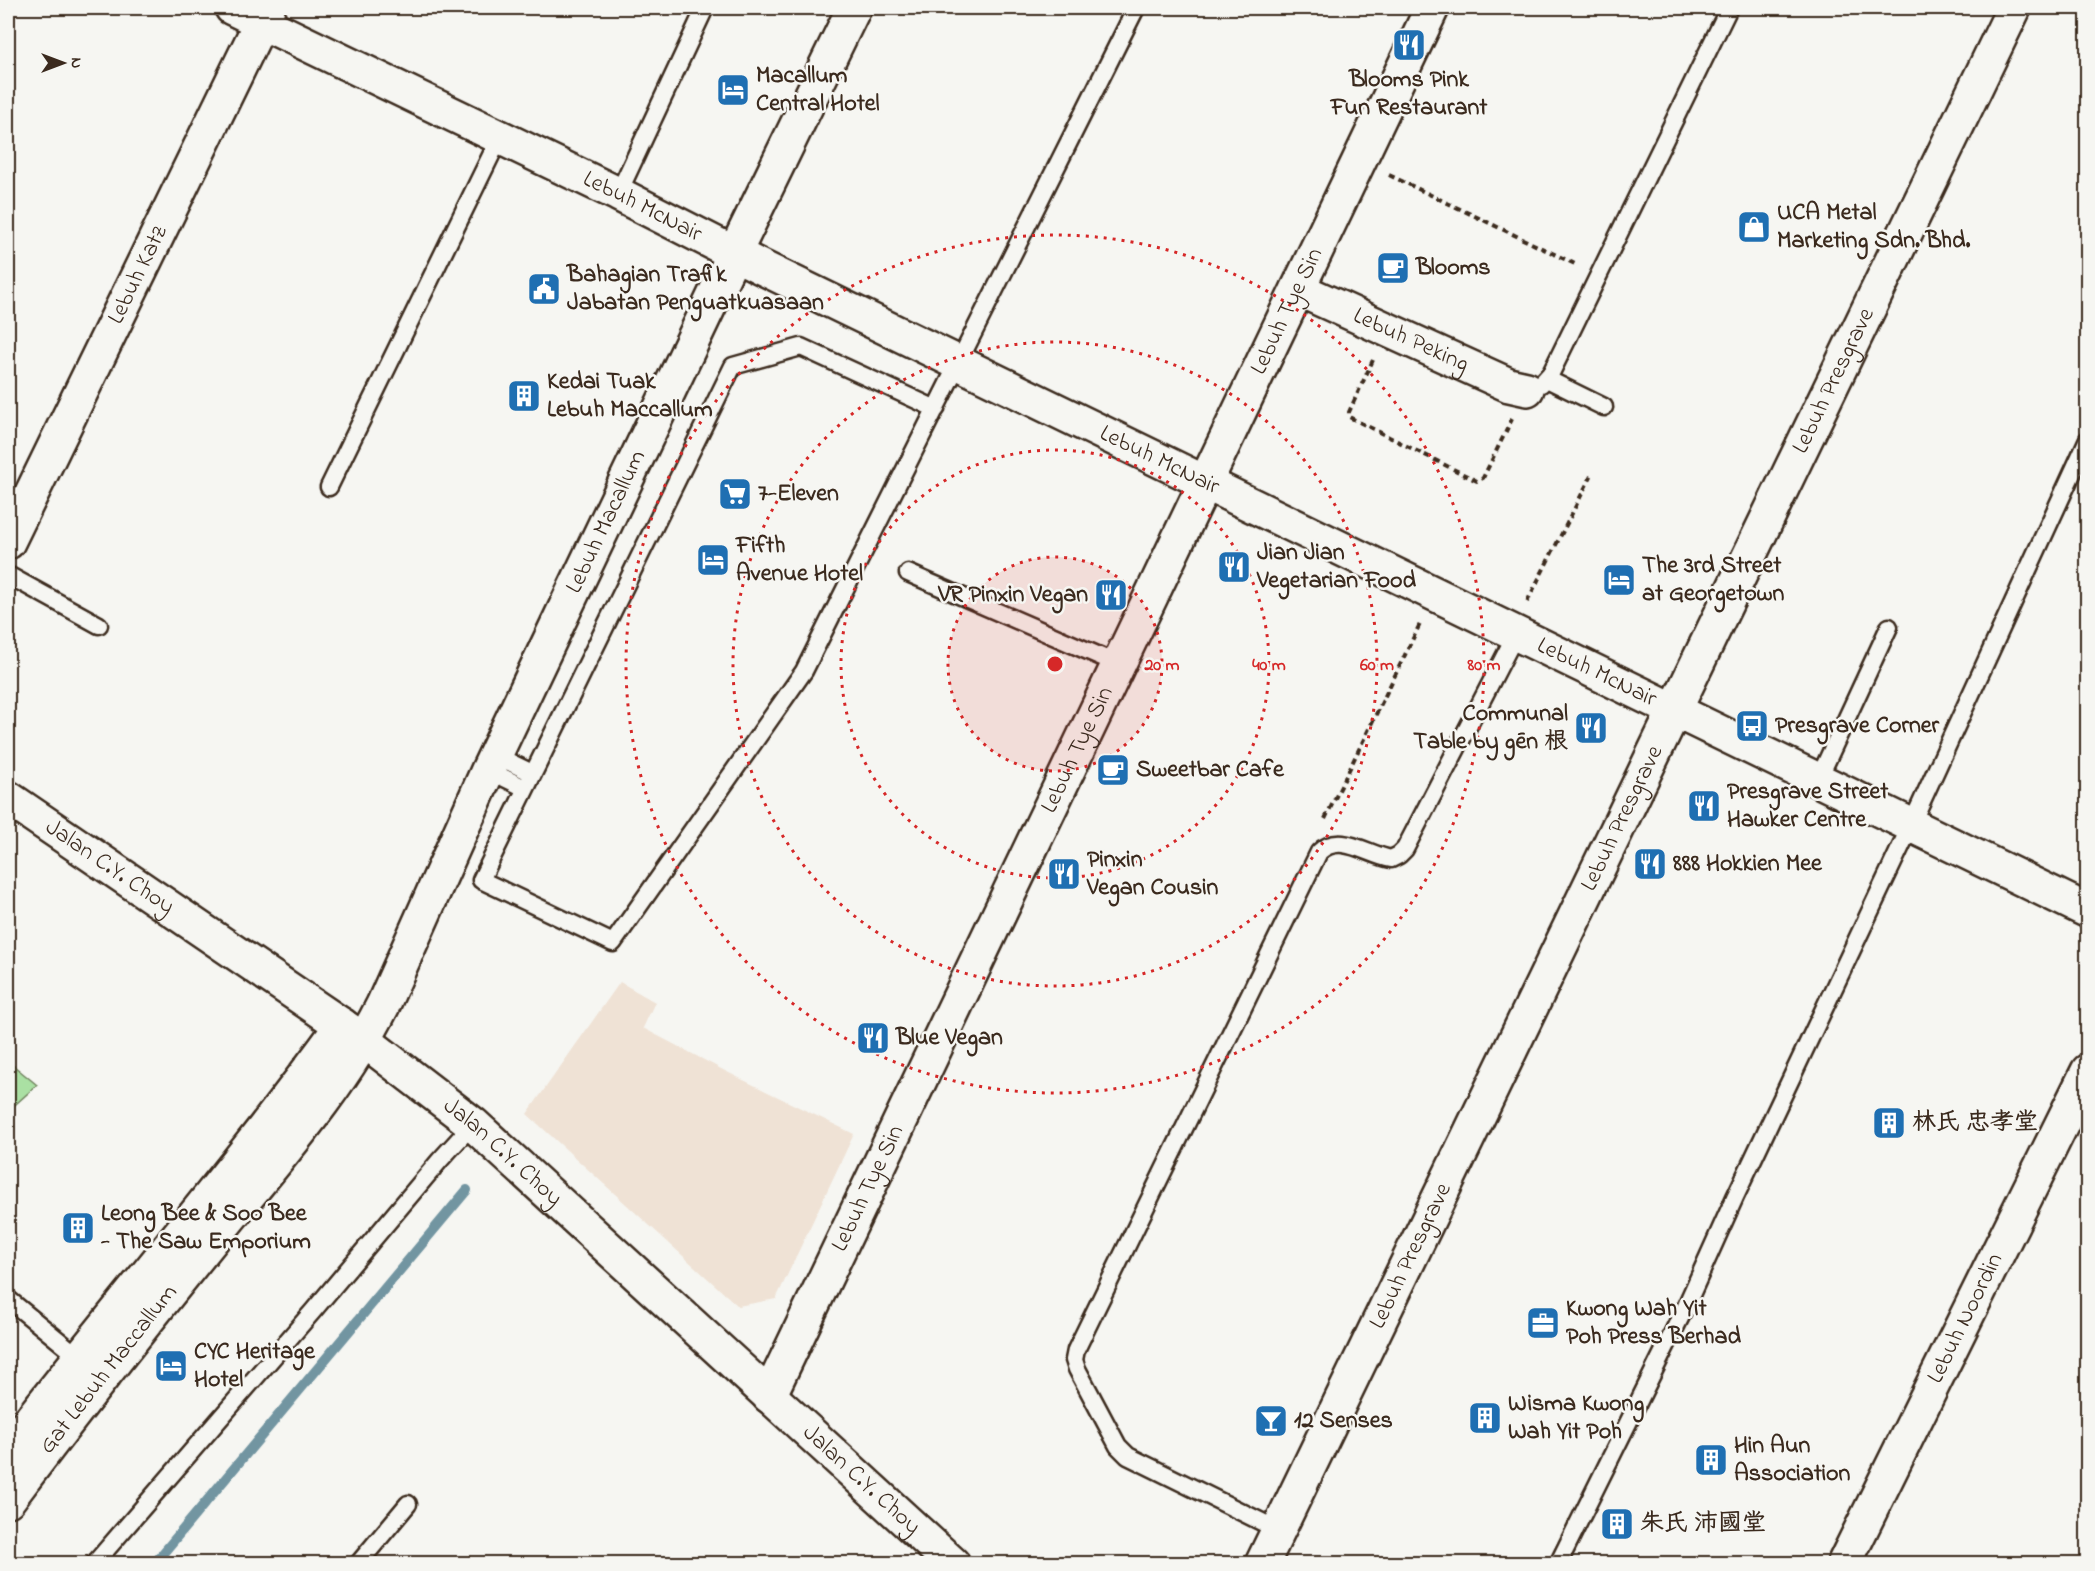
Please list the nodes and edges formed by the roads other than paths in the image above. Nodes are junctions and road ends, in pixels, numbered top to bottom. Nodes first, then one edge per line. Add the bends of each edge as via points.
1 (232, 8) edge
2 (705, 8) edge
3 (854, 8) edge
4 (1136, 8) edge
5 (1432, 8) edge
6 (1729, 8) edge
7 (2014, 8) edge
8 (265, 14) edge
9 (500, 137) junction
10 (618, 194) junction
11 (734, 254) junction
12 (1298, 289) junction
13 (959, 363) junction
14 (1537, 384) junction
15 (1604, 407) dead end
16 (936, 409) junction
17 (2088, 439) edge
18 (1205, 482) junction
19 (329, 487) dead end
20 (8, 542) edge
21 (908, 573) dead end
22 (8, 575) edge
23 (99, 626) dead end
24 (1889, 627) dead end
25 (1514, 633) junction
26 (1118, 664) junction
27 (1674, 710) junction
28 (491, 762) junction
29 (1818, 780) junction
30 (528, 781) junction
31 (8, 798) edge
32 (1911, 825) junction
33 (2088, 911) edge
34 (353, 1033) junction
35 (2088, 1071) edge
36 (473, 1124) junction
37 (8, 1299) edge
38 (90, 1366) junction
39 (769, 1396) junction
40 (8, 1449) edge
41 (8, 1500) edge
42 (408, 1504) dead end
43 (1278, 1530) junction
44 (949, 1562) edge
45 (94, 1563) edge
46 (358, 1563) edge
47 (1262, 1563) edge
48 (1558, 1563) edge
49 (1844, 1563) edge

1 - 8 street, Lebuh McNair
2 - 10 lane
3 - 11 street, Lebuh Macallum
4 - 13 lane
5 - 12 street, Lebuh Tye Sin
6 - 14 lane via 1599,275
7 - 27 street, Lebuh Presgrave
8 - 9 street, Lebuh McNair
8 - 20 street, Lebuh Katz
9 - 10 street, Lebuh McNair
9 - 19 lane
10 - 11 street, Lebuh McNair
11 - 13 street, Lebuh McNair
11 - 28 street, Lebuh Macallum
12 - 14 street, Lebuh Peking via 1509,385
12 - 18 street, Lebuh Tye Sin
13 - 16 lane
13 - 18 street, Lebuh McNair
14 - 15 lane
16 - 30 lane via 801,347 733,366
16 - 30 lane via 804,671 613,943 481,880
17 - 32 lane
18 - 25 street, Lebuh McNair
18 - 26 street, Lebuh Tye Sin
21 - 26 lane
22 - 23 lane
24 - 29 lane
25 - 27 street, Lebuh McNair
25 - 43 lane via 1405,849 1391,859 1343,843 1333,843 1318,852 1076,1350 1074,1360 1118,1446 1128,1456
26 - 39 street, Lebuh Tye Sin
27 - 29 street, Lebuh McNair
27 - 43 street, Lebuh Presgrave
28 - 30 lane
28 - 34 street, Lebuh Macallum via 383,1005
29 - 32 street, Lebuh McNair
31 - 34 street, Jalan C.Y. Choy
32 - 33 street, Lebuh McNair
32 - 48 lane via 1686,1306
34 - 36 street, Jalan C.Y. Choy
34 - 38 street, Gat Lebuh Maccallum via 328,1096
35 - 49 street, Lebuh Noordin
36 - 39 street, Jalan C.Y. Choy
36 - 45 lane
37 - 38 lane
38 - 40 street, Gat Lebuh Maccallum
38 - 41 street, Gat Lebuh Maccallum
39 - 44 street, Jalan C.Y. Choy
42 - 46 lane
43 - 47 street, Lebuh Presgrave

